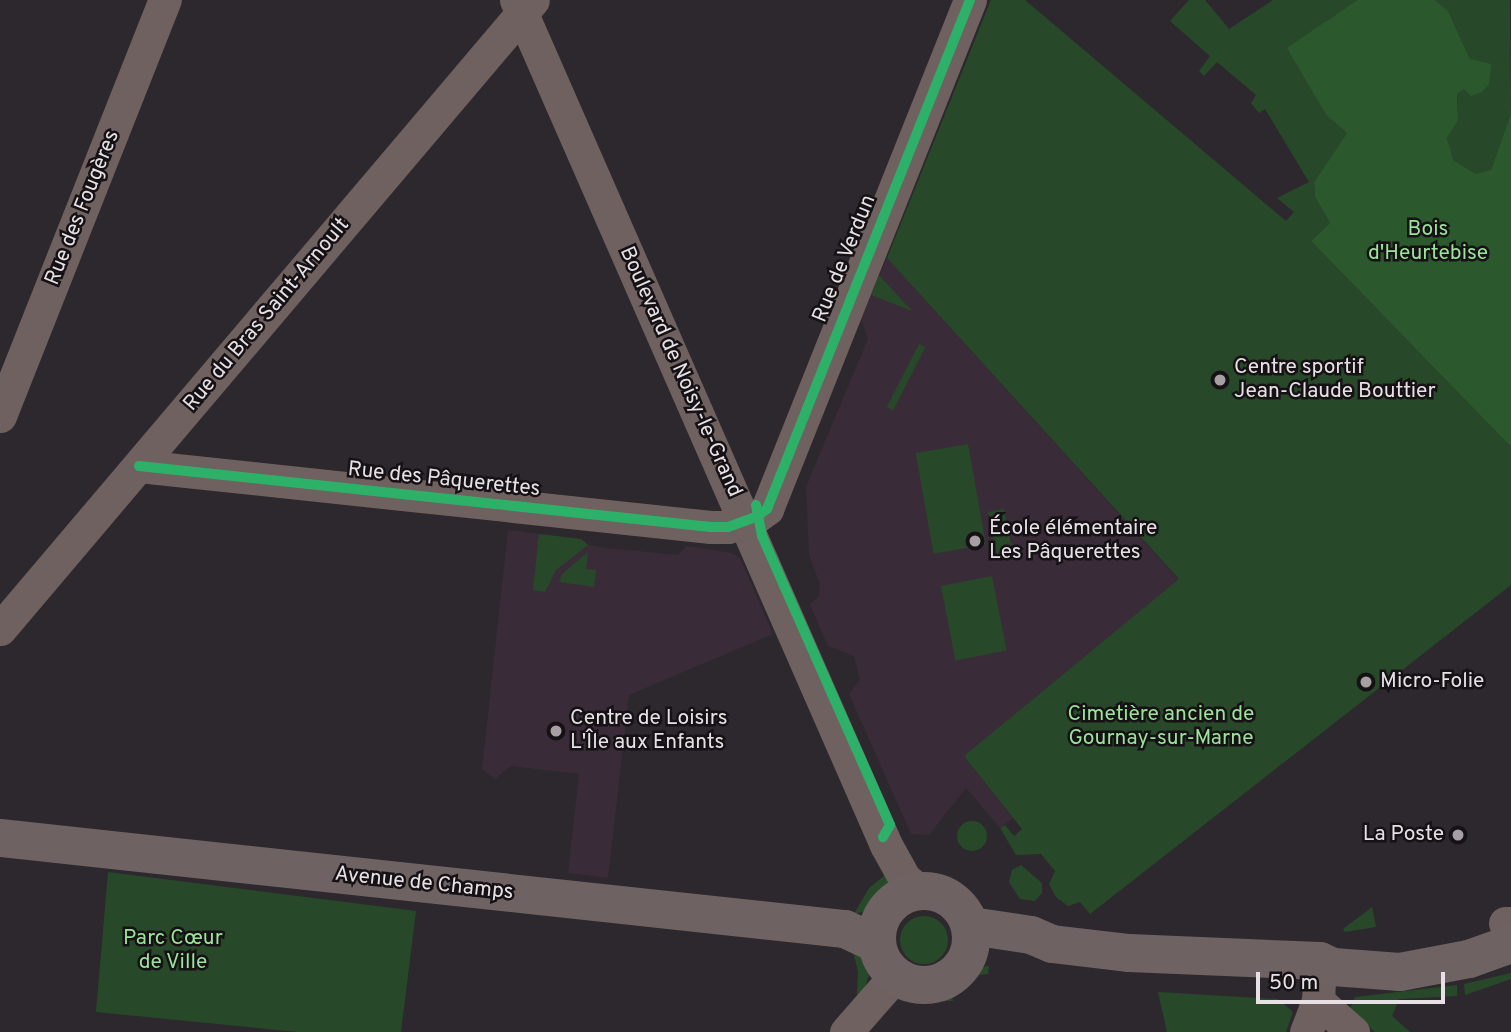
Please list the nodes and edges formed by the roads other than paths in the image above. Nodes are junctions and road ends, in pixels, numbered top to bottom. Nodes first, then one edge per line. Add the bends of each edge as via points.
1 (165, 0) edge
2 (970, 0) edge
3 (523, 5) edge
4 (0, 416) edge
5 (139, 466) junction
6 (745, 523) junction
7 (0, 629) edge
8 (0, 838) edge
9 (920, 891) junction
10 (1509, 928) edge
11 (970, 940) junction
12 (875, 942) junction
13 (1320, 961) junction
14 (1318, 1001) junction
15 (818, 1032) edge
16 (837, 1032) edge
17 (845, 1032) edge
18 (1306, 1032) edge
19 (1353, 1032) edge

1 - 4 street, Rue des Fougères
2 - 6 street, Rue de Verdun via 767,509
3 - 5 street, Rue du Bras Saint-Arnoult
3 - 6 street, Boulevard de Noisy-le-Grand
5 - 6 street, Rue des Pâquerettes via 711,527
5 - 7 street, Rue du Bras Saint-Arnoult
6 - 9 street, Boulevard de Noisy-le-Grand via 889,852 904,878
8 - 12 main road, Avenue de Champs
9 - 11 main road via 933,891 957,903
9 - 12 main road via 897,899
10 - 13 main road
11 - 12 main road via 962,968 937,984 908,983
11 - 13 main road
12 - 17 street
13 - 14 street
14 - 18 street
14 - 19 street
15 - 16 street

